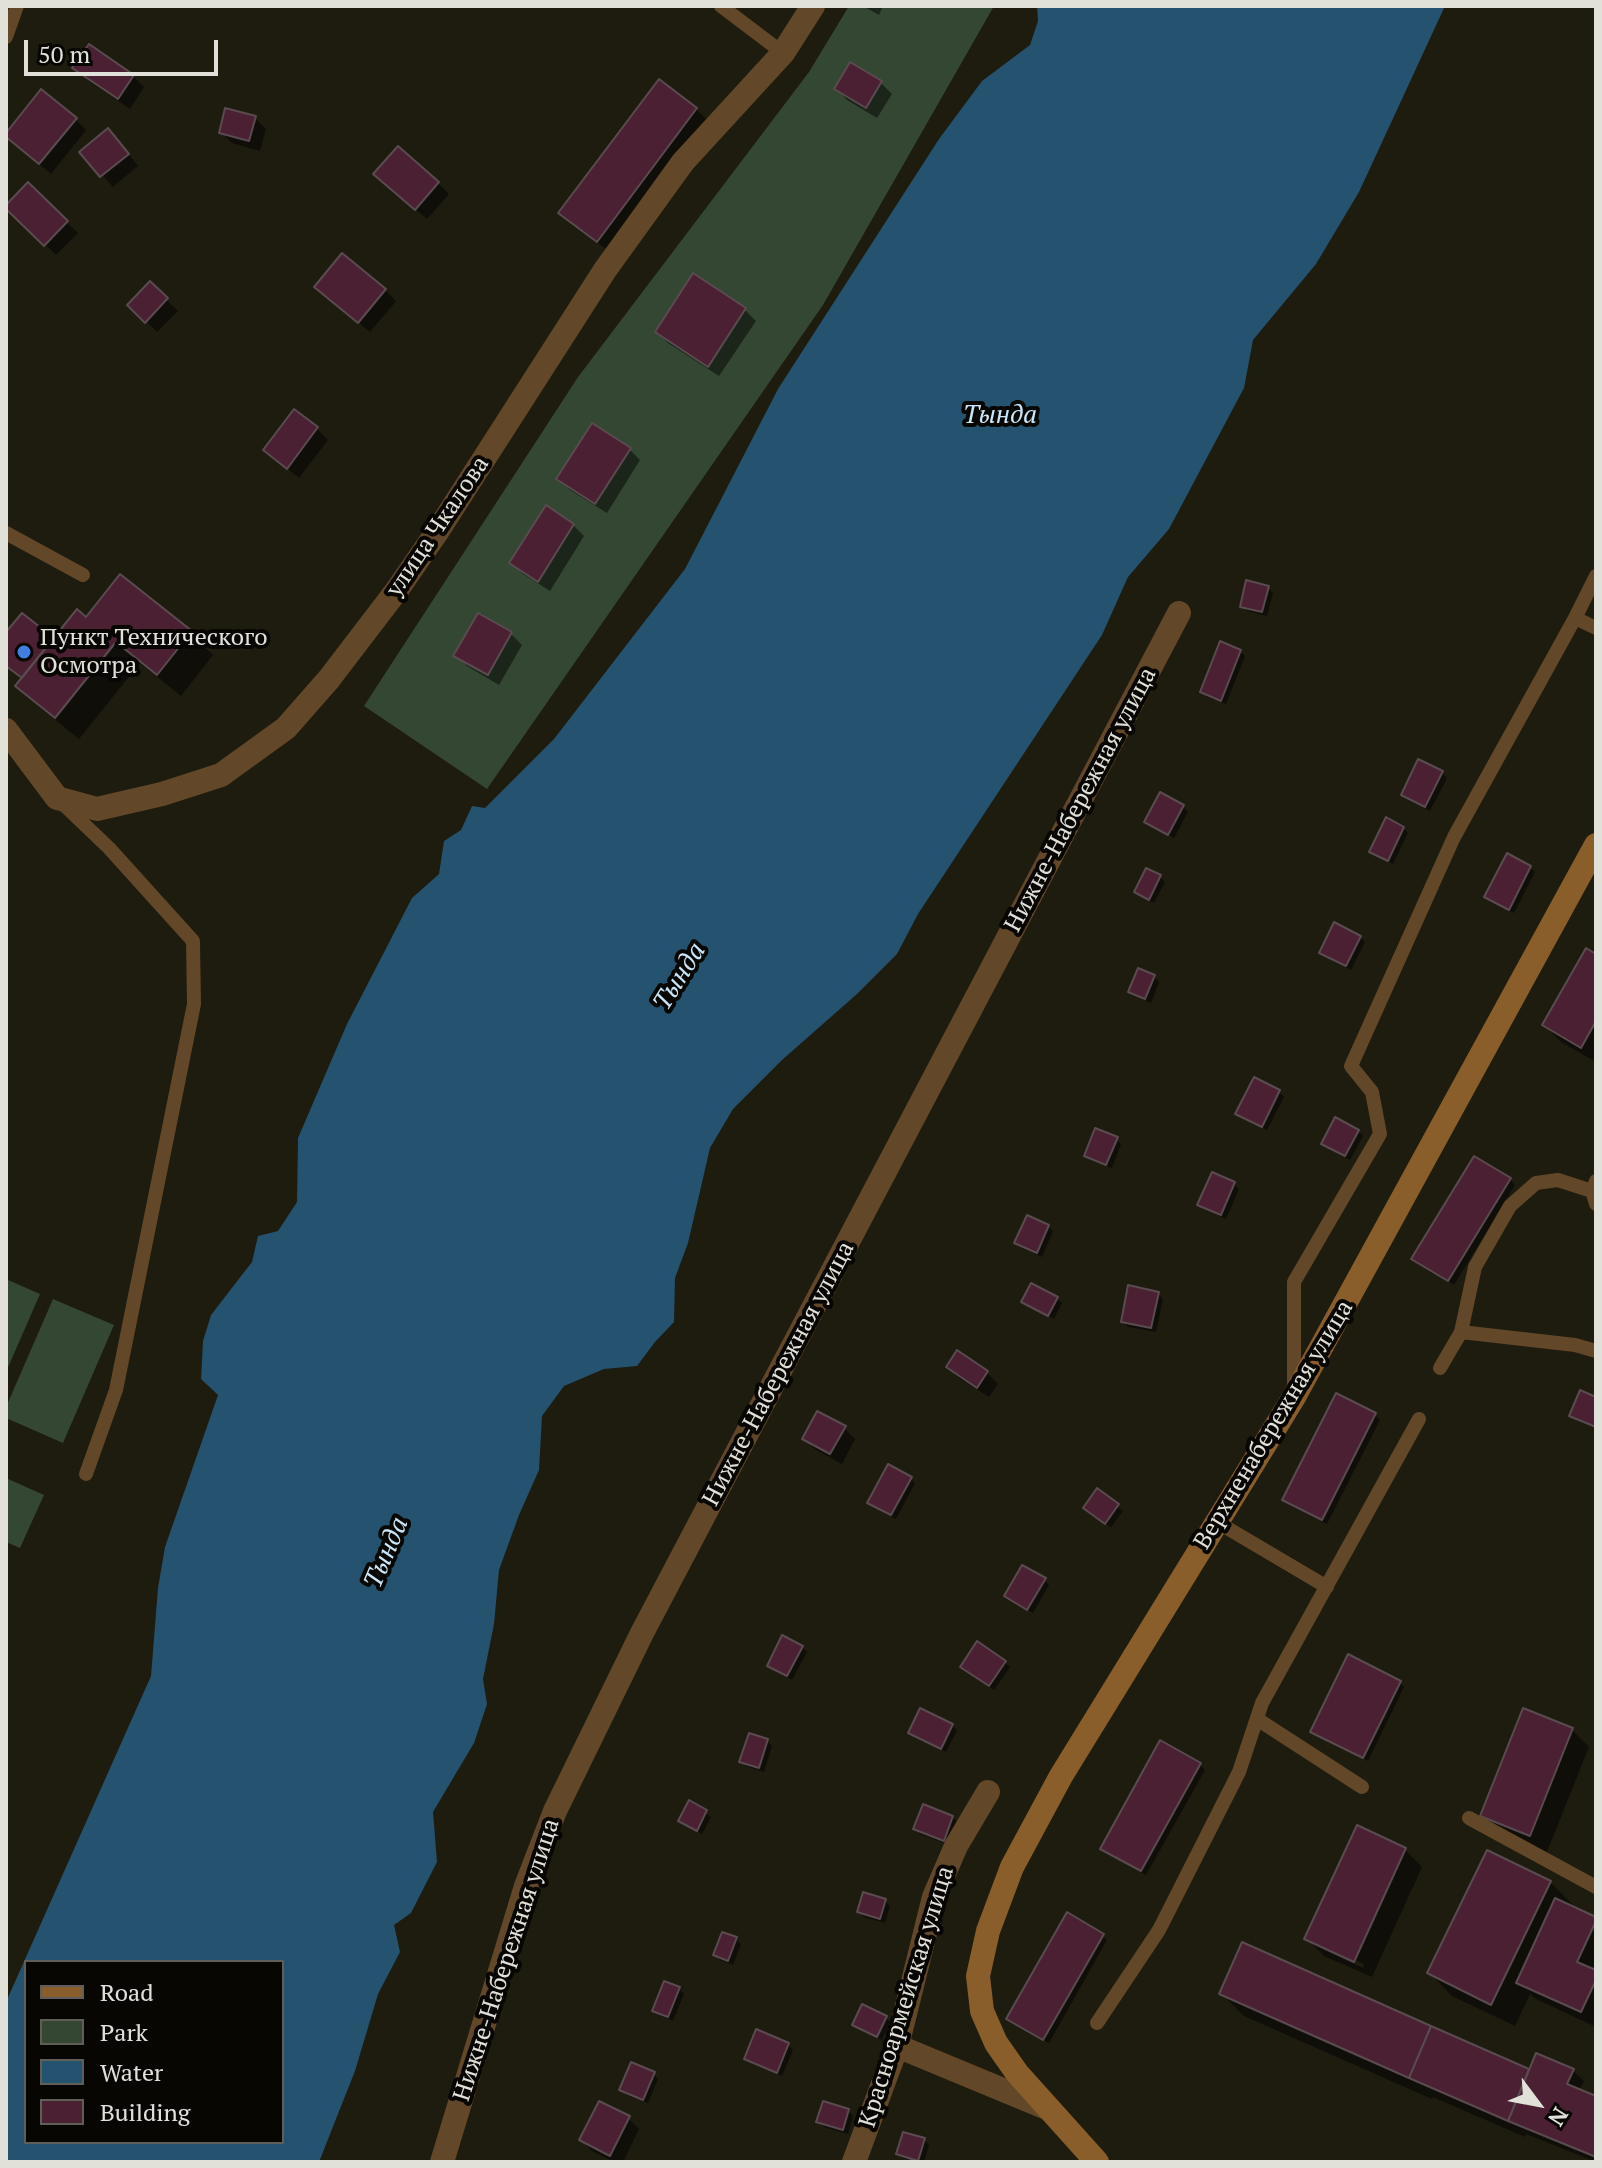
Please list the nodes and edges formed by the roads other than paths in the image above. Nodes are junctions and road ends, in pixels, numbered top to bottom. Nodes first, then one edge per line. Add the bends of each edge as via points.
1 (17, 6) edge
2 (721, 6) edge
3 (813, 6) edge
4 (6, 37) edge
5 (783, 53) junction
6 (6, 533) edge
7 (83, 575) dead end
8 (1596, 576) edge
9 (1179, 613) dead end
10 (1575, 618) junction
11 (1596, 628) edge
12 (6, 730) edge
13 (57, 798) junction
14 (1596, 845) edge
15 (1595, 1192) edge
16 (1461, 1332) junction
17 (1596, 1351) edge
18 (1440, 1368) dead end
19 (1294, 1397) junction
20 (1419, 1419) dead end
21 (86, 1474) dead end
22 (1217, 1522) junction
23 (1327, 1587) junction
24 (1257, 1719) junction
25 (1362, 1787) dead end
26 (988, 1792) dead end
27 (1469, 1818) dead end
28 (1596, 1887) edge
29 (1097, 2023) dead end
30 (897, 2046) junction
31 (1049, 2109) junction
32 (442, 2162) edge
33 (854, 2162) edge
34 (1097, 2162) edge

1 - 4 lane
2 - 5 lane
3 - 5 street, улица Чкалова
5 - 13 street, улица Чкалова via 683,162 605,270 405,579 286,728 221,775 162,794 97,809
6 - 7 lane
8 - 10 lane
9 - 32 street, Нижне-Набережная улица via 642,1633 555,1811 526,1886
10 - 11 lane
10 - 19 lane via 1454,837 1351,1066 1372,1092 1380,1134 1294,1282
12 - 13 street
13 - 21 lane via 193,941 194,1004 120,1375
14 - 19 street, Верхненабережная улица
15 - 16 lane via 1558,1180 1536,1183 1510,1206 1475,1267
16 - 17 lane
16 - 18 lane
19 - 22 street, Верхненабережная улица
20 - 23 lane
22 - 23 lane
22 - 31 street, Верхненабережная улица via 1061,1776 1012,1867 988,1931 978,1976 982,2011 996,2043
23 - 24 lane
24 - 25 lane
24 - 29 lane via 1239,1772 1166,1917
26 - 30 street, Красноармейская улица via 934,1897
27 - 28 lane
30 - 31 street
30 - 33 street, Красноармейская улица
31 - 34 street

